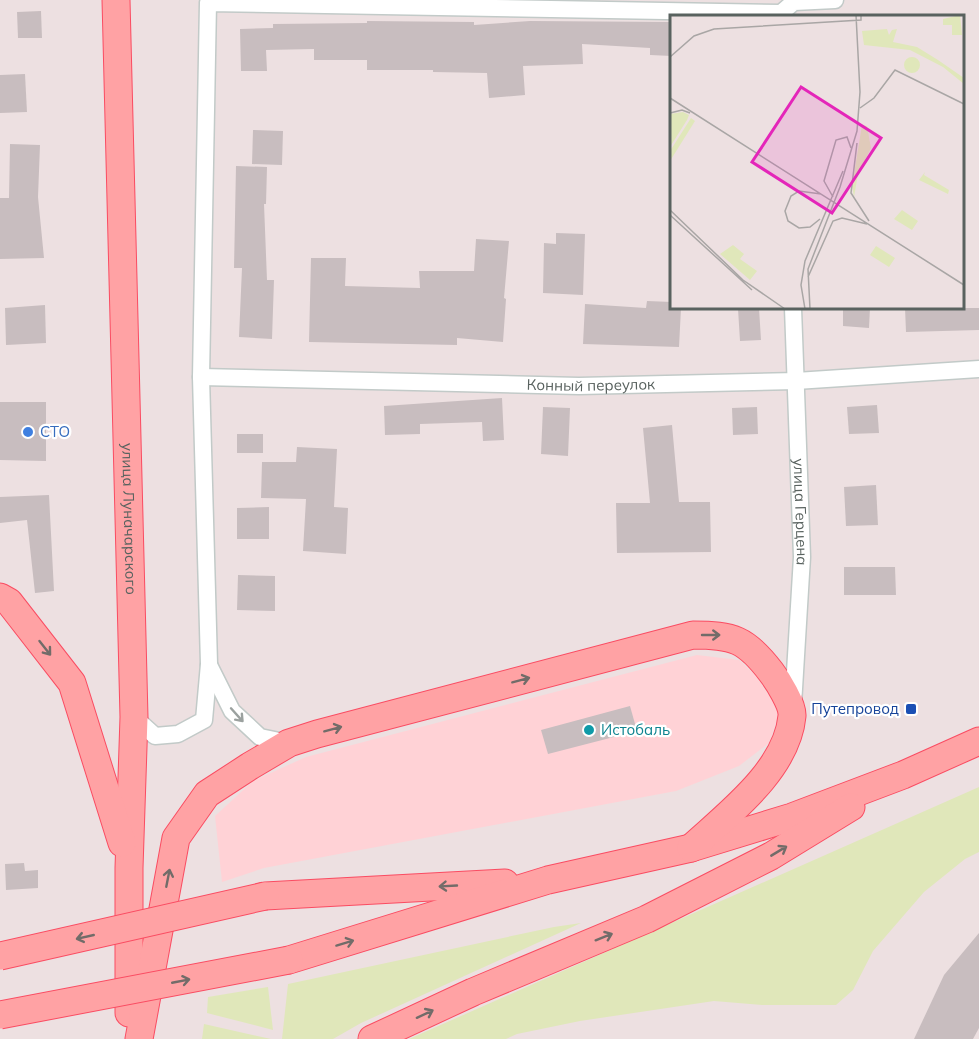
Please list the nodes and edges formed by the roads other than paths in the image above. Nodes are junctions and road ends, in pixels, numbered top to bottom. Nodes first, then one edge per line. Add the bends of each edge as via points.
1 (116, 0) edge
2 (835, 0) edge
3 (781, 15) edge
4 (793, 309) edge
5 (979, 369) edge
6 (201, 378) junction
7 (795, 381) junction
8 (5, 599) edge
9 (208, 664) junction
10 (792, 715) junction
11 (134, 717) junction
12 (979, 741) edge
13 (289, 743) junction
14 (903, 775) junction
15 (691, 848) junction
16 (129, 868) junction
17 (548, 880) junction
18 (0, 956) edge
19 (129, 1001) junction
20 (0, 1015) edge
21 (0, 1026) edge
22 (128, 1039) edge
23 (140, 1039) edge
24 (372, 1039) edge

1 - 11 main road, улица Луначарского
2 - 3 street via 794,2
3 - 6 street via 208,3
4 - 7 street, улица Герцена
5 - 7 street, Конный переулок
6 - 7 street, Конный переулок via 579,386
6 - 9 street
7 - 10 street, улица Герцена via 802,558
8 -> 16 main road via 72,683
9 - 11 street via 204,720 178,735 154,736
9 -> 13 street via 232,711 260,737
13 -> 10 main road via 693,635 721,635 741,642 762,660 780,684
10 - 15 main road via 782,751 754,791
11 - 16 main road, улица Луначарского
12 - 14 main road
23 -> 13 main road via 176,838 207,794
14 - 15 main road via 792,817
24 -> 14 main road via 473,992 647,920 771,856
15 - 17 main road
16 - 19 main road, улица Луначарского
17 -> 18 main road, bridge via 265,896
20 -> 17 main road, bridge via 289,960
19 - 21 street
19 - 22 main road, улица Луначарского

